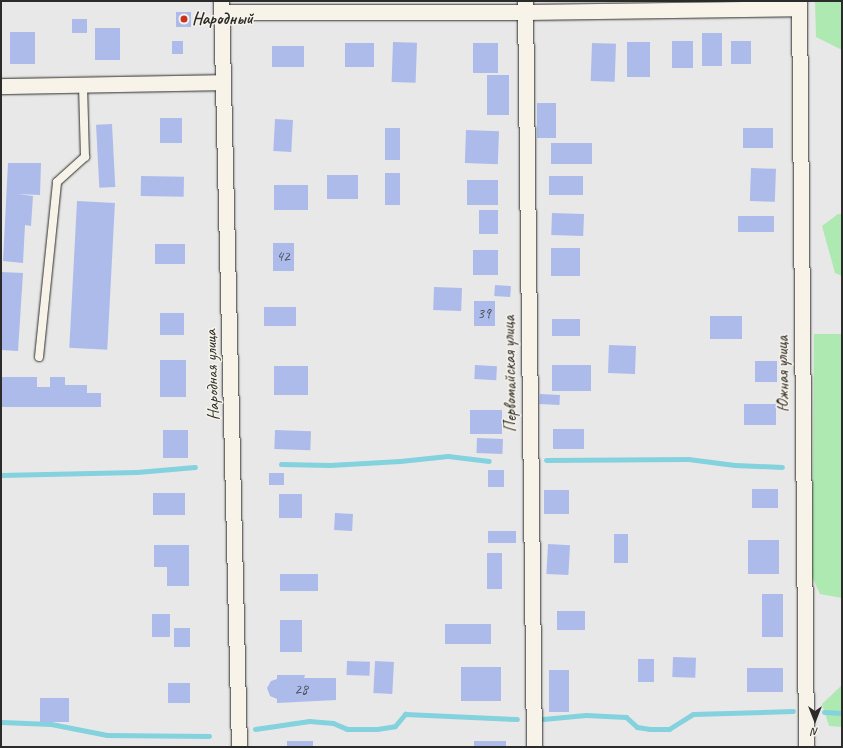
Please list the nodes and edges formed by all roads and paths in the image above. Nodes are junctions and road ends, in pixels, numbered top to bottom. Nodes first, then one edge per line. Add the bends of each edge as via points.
1 (799, 5) edge
2 (222, 7) edge
3 (525, 7) edge
4 (223, 82) junction
5 (83, 84) junction
6 (1, 86) edge
7 (39, 357) dead end
8 (239, 747) edge
9 (534, 747) edge
10 (806, 747) edge

1 - 3 street
1 - 10 street, Южная улица
2 - 3 street
2 - 4 street, Народная улица
3 - 9 street, Первомайская улица
4 - 5 street
4 - 8 street, Народная улица
5 - 6 street
5 - 7 lane via 85,157 57,182

